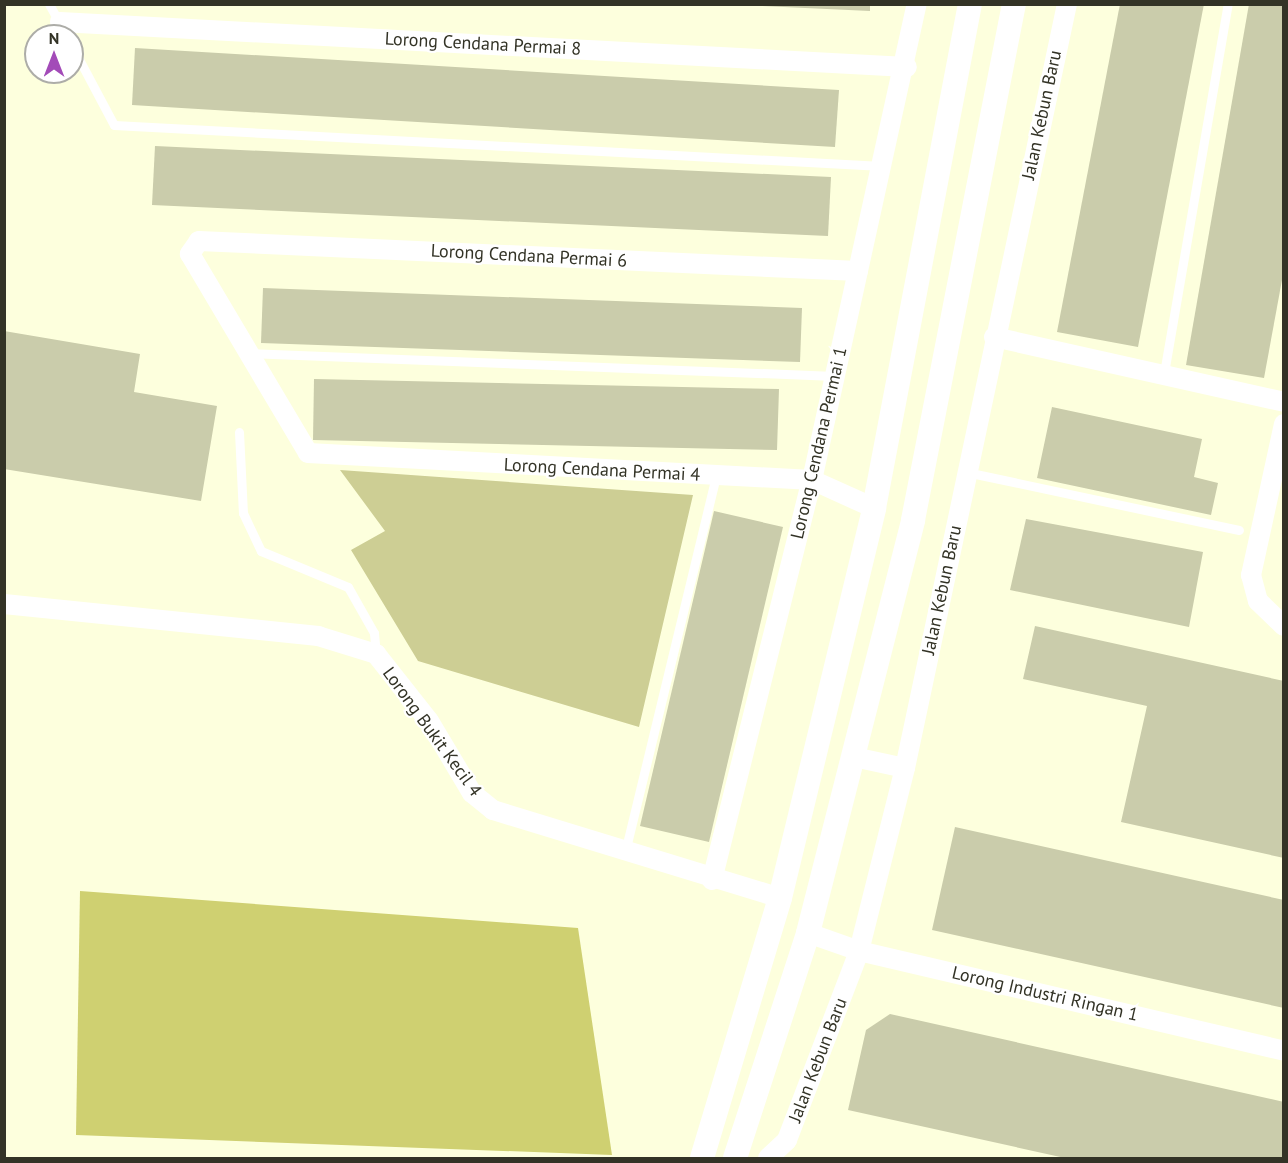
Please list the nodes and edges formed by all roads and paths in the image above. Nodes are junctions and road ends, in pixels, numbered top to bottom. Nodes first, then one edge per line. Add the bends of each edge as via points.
1 (48, 4) edge
2 (917, 4) edge
3 (970, 4) edge
4 (1014, 4) edge
5 (1067, 4) edge
6 (1228, 4) edge
7 (60, 24) edge
8 (84, 30) edge
9 (907, 67) junction
10 (84, 69) edge
11 (883, 166) junction
12 (858, 271) junction
13 (994, 337) junction
14 (246, 353) junction
15 (1164, 373) junction
16 (835, 376) junction
17 (1284, 402) edge
18 (1284, 424) edge
19 (239, 432) dead end
20 (966, 472) junction
21 (716, 476) junction
22 (812, 480) junction
23 (874, 508) junction
24 (1239, 530) dead end
25 (4, 604) edge
26 (1284, 626) edge
27 (376, 654) junction
28 (854, 757) junction
29 (905, 768) junction
30 (625, 852) junction
31 (712, 880) junction
32 (780, 898) junction
33 (808, 933) junction
34 (859, 951) junction
35 (1284, 1051) edge
36 (702, 1158) edge
37 (735, 1158) edge
38 (768, 1158) edge

1 - 7 lane
2 - 9 street, Lorong Cendana Permai 1
3 - 23 street
4 - 28 street via 913,520
5 - 13 street, Jalan Kebun Baru
6 - 15 lane
8 - 9 street, Lorong Cendana Permai 8
9 - 11 street, Lorong Cendana Permai 1
10 - 11 lane via 114,125
11 - 12 street, Lorong Cendana Permai 1
12 - 14 street, Lorong Cendana Permai 6 via 199,241 190,254
12 - 16 street, Lorong Cendana Permai 1
13 - 15 street
13 - 20 street, Jalan Kebun Baru
14 - 16 lane
14 - 21 street, Lorong Cendana Permai 4 via 299,445 324,455
15 - 17 street
16 - 22 street, Lorong Cendana Permai 1
18 - 26 street via 1251,575 1258,601
19 - 27 lane via 243,513 261,551 348,587 374,633
20 - 24 lane
20 - 29 street, Jalan Kebun Baru
21 - 22 street, Lorong Cendana Permai 4
21 - 30 lane
22 - 23 street, Lorong Cendana Permai 4
22 - 31 street, Lorong Cendana Permai 1
23 - 32 street
25 - 27 street, Lorong Bukit Kecil 4 via 318,636
27 - 30 street, Lorong Bukit Kecil 4 via 429,721 472,794 493,810
28 - 29 street
28 - 33 street
29 - 34 street, Jalan Kebun Baru
30 - 31 street, Lorong Bukit Kecil 4
31 - 32 street, Lorong Bukit Kecil 4
32 - 36 street
33 - 34 street, Lorong Industri Ringan 1
33 - 37 street
34 - 35 street, Lorong Industri Ringan 1
34 - 38 street, Jalan Kebun Baru via 787,1140

